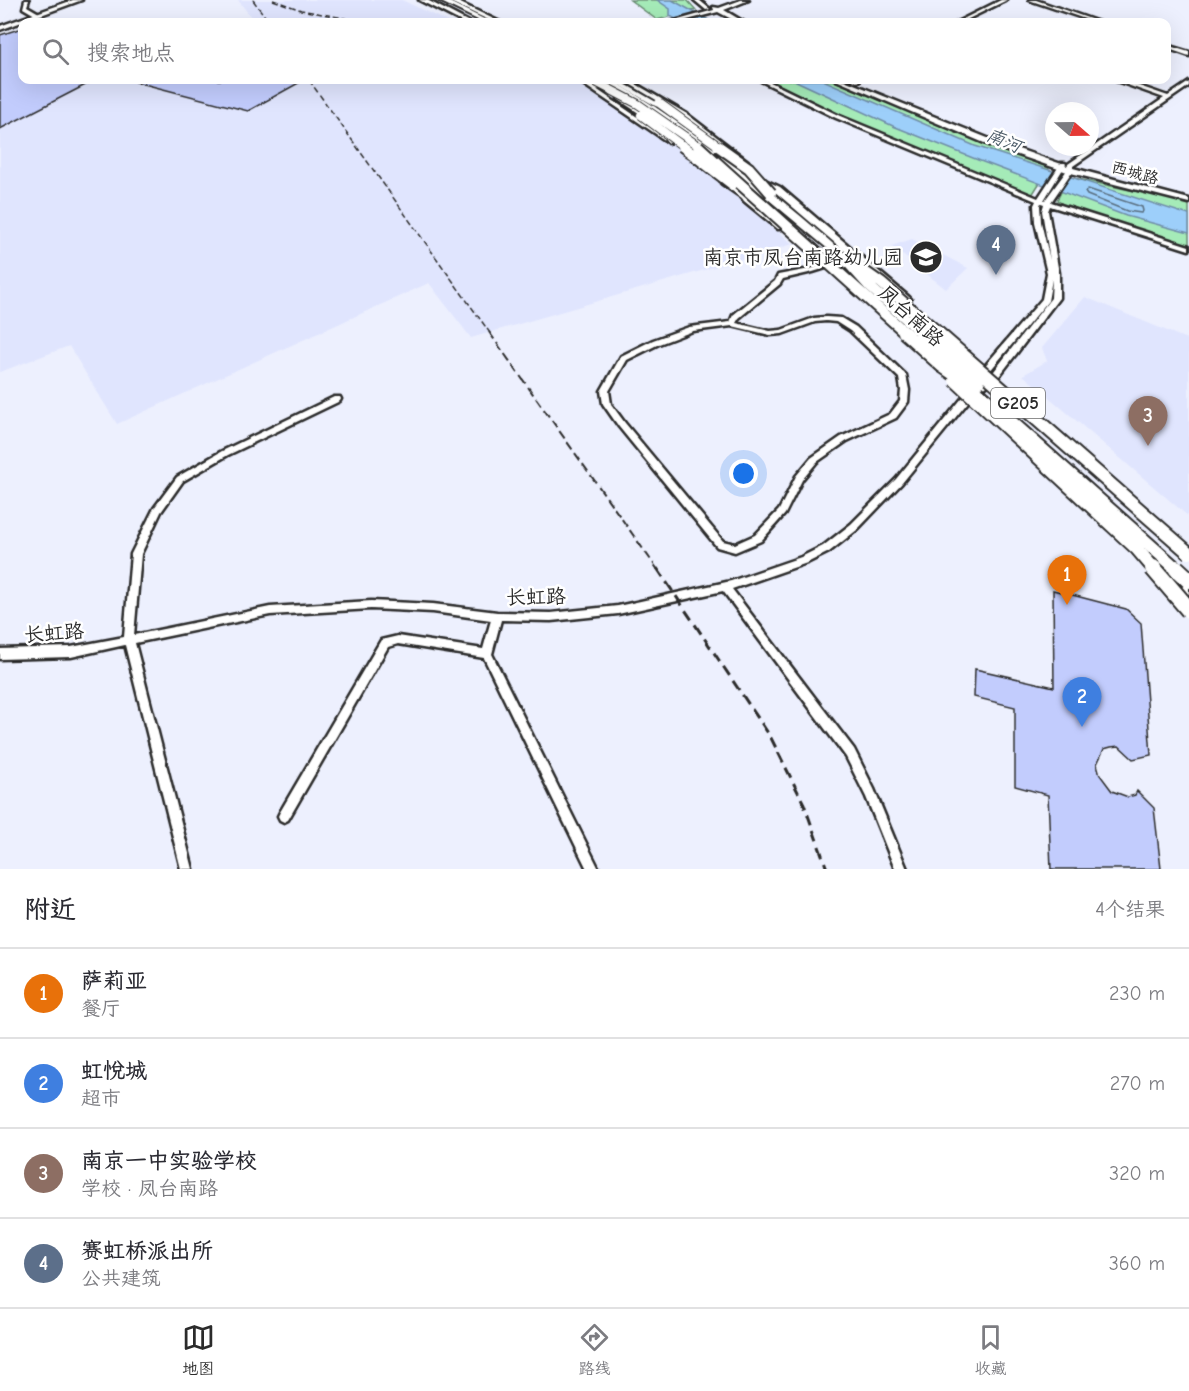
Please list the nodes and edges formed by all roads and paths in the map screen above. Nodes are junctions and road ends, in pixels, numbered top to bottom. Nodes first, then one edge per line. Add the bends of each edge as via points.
1 (27, 0) edge
2 (416, 0) edge
3 (422, 0) edge
4 (440, 0) edge
5 (449, 0) edge
6 (696, 0) edge
7 (704, 0) edge
8 (732, 0) edge
9 (746, 0) edge
10 (1005, 0) edge
11 (1031, 0) edge
12 (73, 1) edge
13 (429, 3) edge
14 (709, 11) junction
15 (444, 12) junction
16 (37, 14) junction
17 (26, 18) edge
18 (457, 18) edge
19 (465, 18) edge
20 (478, 18) edge
21 (488, 18) edge
22 (682, 18) edge
23 (723, 18) edge
24 (729, 18) edge
25 (969, 18) edge
26 (1085, 18) edge
27 (18, 21) edge
28 (0, 28) edge
29 (1171, 47) edge
30 (1189, 54) edge
31 (587, 84) edge
32 (590, 84) edge
33 (594, 84) edge
34 (600, 84) edge
35 (613, 84) edge
36 (622, 84) edge
37 (623, 84) edge
38 (633, 84) edge
39 (771, 84) edge
40 (848, 84) edge
41 (865, 84) edge
42 (1129, 84) edge
43 (1189, 84) edge
44 (1169, 98) junction
45 (1066, 168) junction
46 (774, 191) junction
47 (1189, 196) edge
48 (747, 199) junction
49 (759, 201) junction
50 (1189, 201) edge
51 (1044, 202) junction
52 (1189, 248) edge
53 (858, 256) junction
54 (843, 257) junction
55 (828, 266) junction
56 (732, 324) junction
57 (942, 366) junction
58 (986, 370) junction
59 (994, 378) junction
60 (970, 394) junction
61 (338, 399) dead end
62 (1189, 545) edge
63 (1137, 549) junction
64 (1189, 554) edge
65 (1189, 571) edge
66 (1189, 580) edge
67 (725, 586) junction
68 (1189, 596) edge
69 (1189, 608) edge
70 (497, 616) junction
71 (129, 641) junction
72 (0, 654) edge
73 (487, 654) junction
74 (284, 816) dead end
75 (187, 869) edge
76 (593, 869) edge
77 (901, 869) edge

1 - 16 street via 25,7
2 - 13 main road
3 - 15 main road
4 - 20 highway
5 - 21 main road
6 - 14 street
7 - 14 street
8 - 14 main road
9 - 14 main road
10 - 25 street
11 - 26 street
12 - 16 main road
13 - 15 main road
13 - 19 highway
14 - 22 main road
14 - 23 main road
14 - 24 main road
15 - 18 main road
16 - 17 main road
27 - 28 main road
29 - 30 street
31 - 48 street
32 - 49 highway, bridge via 637,112
33 - 48 main road, 凤台南路 via 685,141 740,186
34 - 49 highway, 凤台南路, bridge via 666,122
35 - 46 highway, 凤台南路 / G205, bridge via 671,119
36 - 46 main road, 凤台南路 via 681,120
37 - 46 highway, bridge via 659,103 749,168
38 - 46 street via 685,115 736,153
39 - 51 street via 838,117
40 - 45 main road, 西城路 via 992,143
41 - 45 main road, 西城路
42 - 44 street
43 - 44 street
44 - 45 street
45 - 47 main road, 西城路
45 - 50 main road, 西城路
45 - 51 street
46 - 53 main road, 凤台南路
46 - 54 highway, 凤台南路 / G205
48 - 55 main road, 凤台南路
49 - 57 highway, 凤台南路, bridge
51 - 52 street
51 - 58 street via 1037,205 1050,273 1045,299
51 - 59 street, 长虹路 via 1056,273 1055,298
53 - 55 street
53 - 58 main road, 凤台南路
54 - 64 highway, 凤台南路 / G205, bridge via 881,283
54 - 65 highway, bridge via 869,285
55 - 56 street via 780,277
55 - 60 main road, 凤台南路
56 - 56 street via 692,329 631,353 615,370 604,396 622,425 720,544 735,548 758,538 782,512 799,478 814,460 844,439 893,416 904,402 905,390 903,377 853,329 838,320 814,320 770,333
57 - 63 highway, bridge via 965,392
57 - 66 highway, bridge via 971,386
58 - 59 main road, 凤台南路
59 - 60 street, 长虹路
59 - 62 main road, 凤台南路
60 - 67 street, 长虹路 via 899,481 844,535 804,560
60 - 69 main road, 凤台南路
61 - 71 street via 180,478 158,510 136,554
63 - 68 highway, bridge
63 - 69 highway, bridge
67 - 70 street, 长虹路 via 618,610 551,617
67 - 77 street via 850,753
70 - 71 street, 长虹路 via 371,605 270,611
70 - 73 street
71 - 72 street, 长虹路 via 71,652
71 - 75 street
73 - 74 street via 399,640 386,643
73 - 76 street

